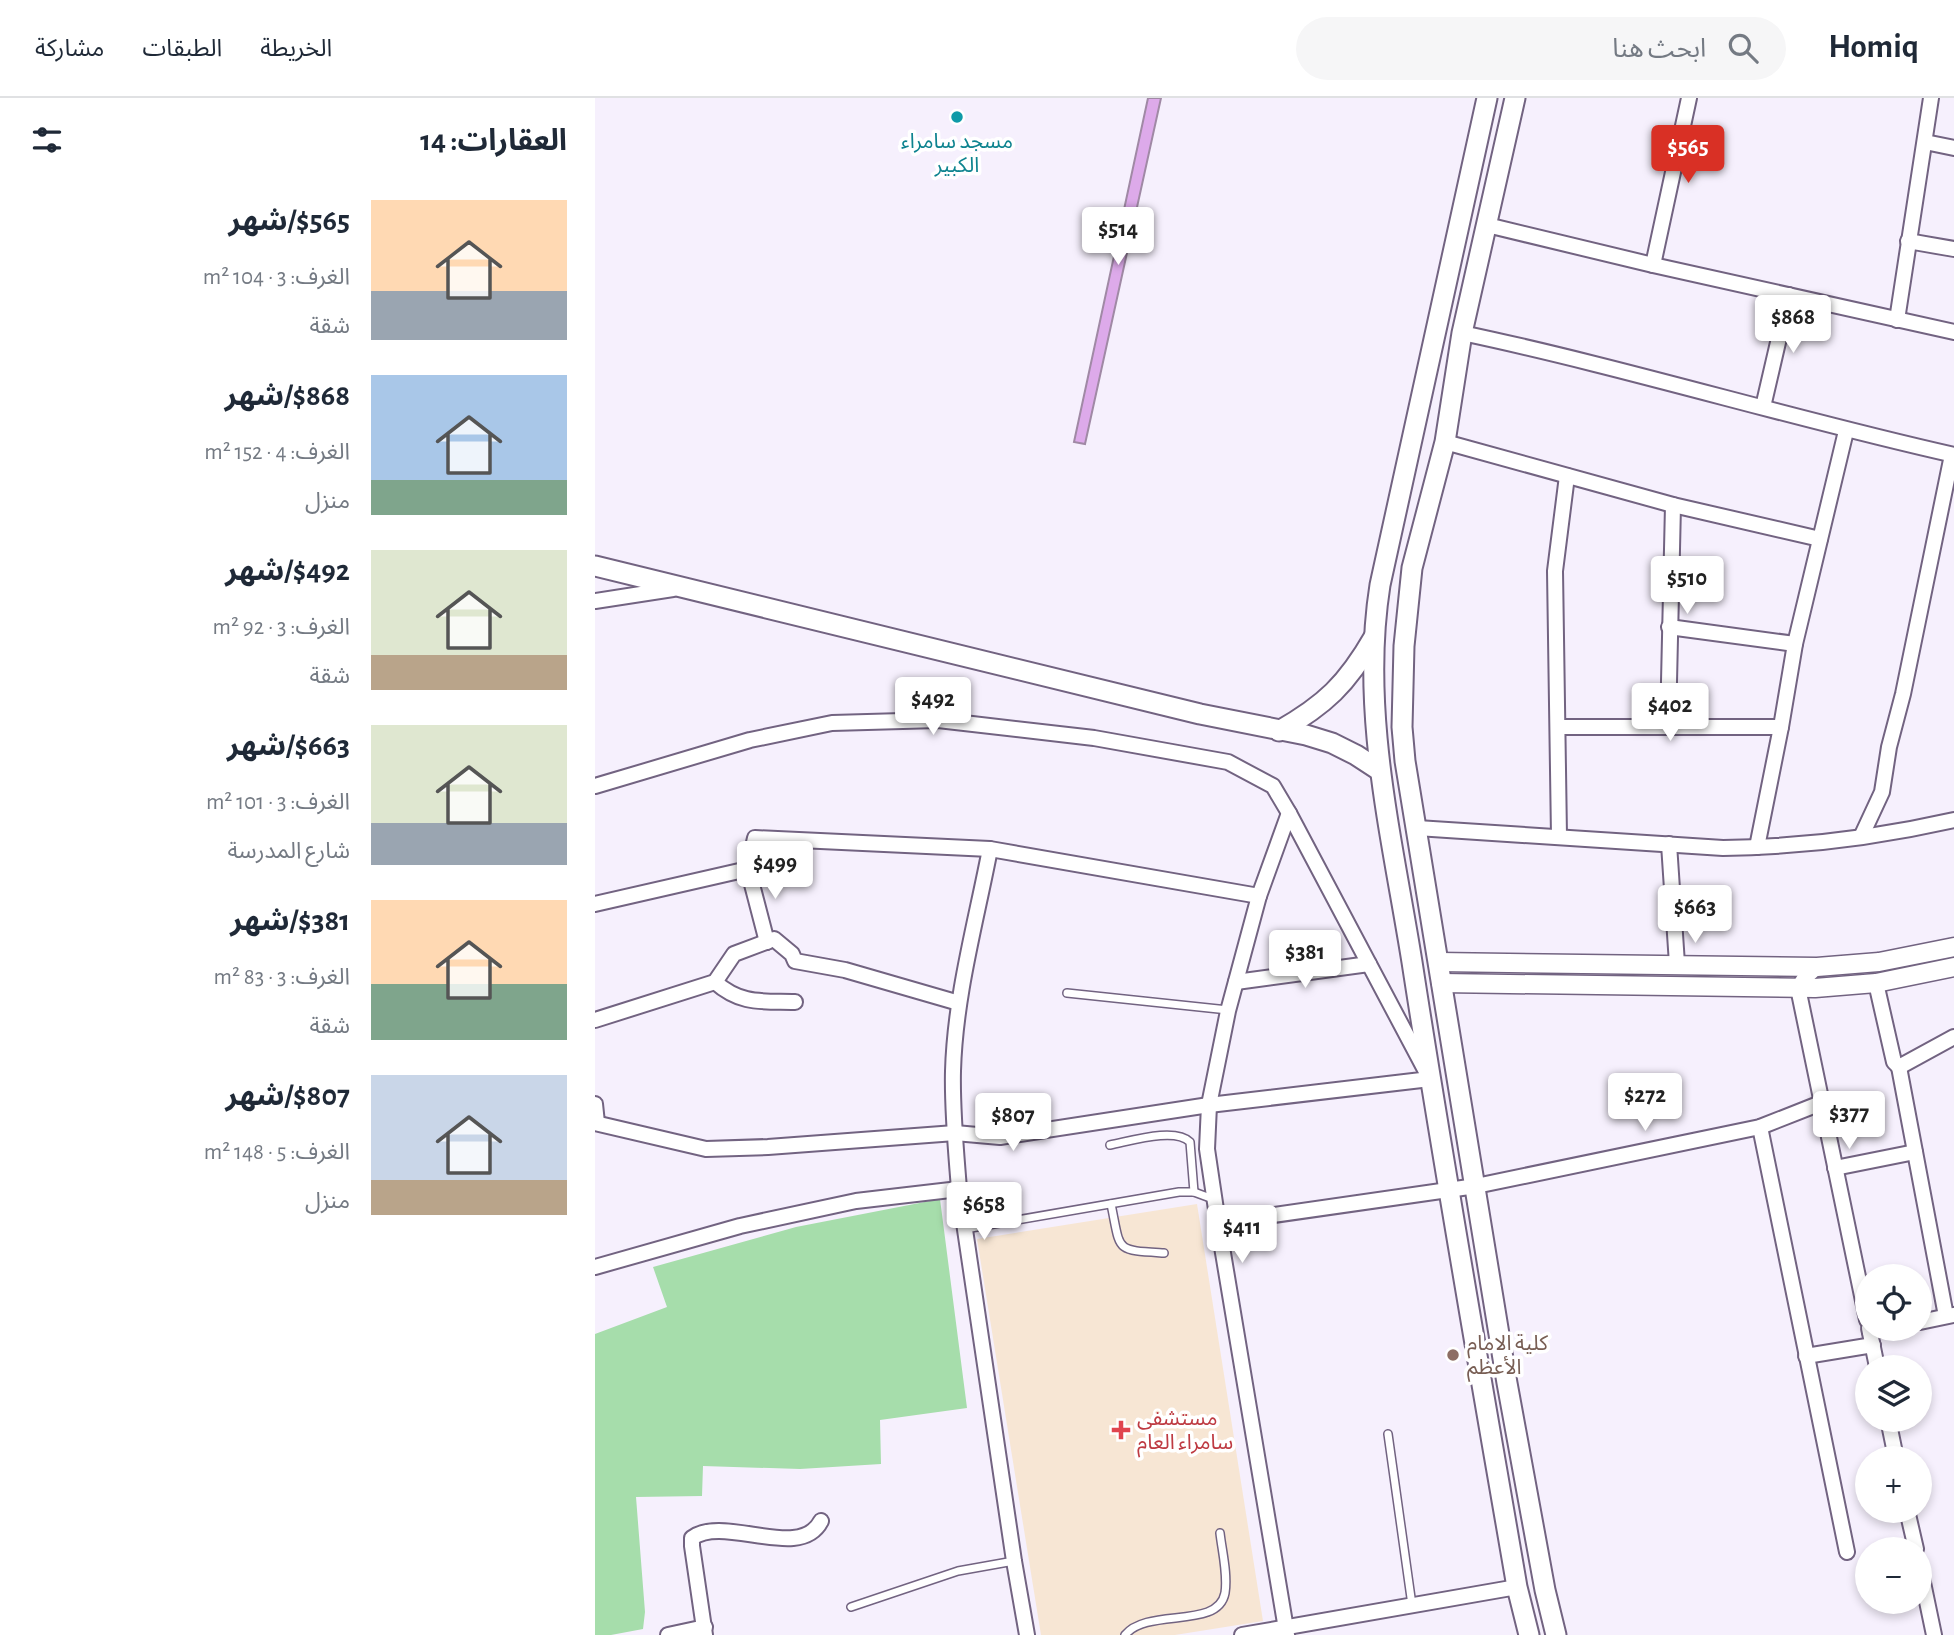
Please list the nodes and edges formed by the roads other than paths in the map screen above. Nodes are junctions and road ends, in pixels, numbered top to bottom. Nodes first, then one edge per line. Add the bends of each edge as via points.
1 (1487, 98) edge
2 (1515, 98) edge
3 (1689, 98) edge
4 (1931, 98) edge
5 (1925, 142) junction
6 (1954, 148) edge
7 (1487, 225) junction
8 (1908, 242) junction
9 (1954, 249) edge
10 (1653, 265) junction
11 (1789, 295) junction
12 (1897, 320) junction
13 (1954, 332) edge
14 (1462, 333) junction
15 (1763, 407) junction
16 (1846, 431) junction
17 (1445, 442) junction
18 (1953, 455) edge
19 (1404, 476) junction
20 (1567, 476) junction
21 (1434, 484) junction
22 (1672, 505) junction
23 (1820, 539) junction
24 (595, 566) edge
25 (679, 588) junction
26 (595, 601) edge
27 (1669, 627) junction
28 (1375, 637) junction
29 (1795, 644) junction
30 (1668, 726) junction
31 (1558, 727) junction
32 (1781, 727) junction
33 (1279, 731) junction
34 (1379, 771) junction
35 (595, 786) edge
36 (1289, 813) junction
37 (1954, 820) edge
38 (1417, 828) junction
39 (1862, 835) junction
40 (1559, 836) junction
41 (1669, 844) junction
42 (1757, 847) junction
43 (990, 849) junction
44 (748, 869) junction
45 (1259, 896) junction
46 (595, 904) edge
47 (767, 942) junction
48 (1954, 947) edge
49 (1438, 962) junction
50 (1369, 964) junction
51 (1677, 964) junction
52 (1817, 967) junction
53 (1954, 967) edge
54 (715, 982) junction
55 (1236, 982) junction
56 (1441, 983) junction
57 (1876, 983) junction
58 (1798, 988) junction
59 (1067, 993) dead end
60 (795, 1002) dead end
61 (959, 1003) junction
62 (1228, 1011) junction
63 (595, 1020) edge
64 (1954, 1037) edge
65 (1899, 1067) junction
66 (1430, 1079) junction
67 (1821, 1102) junction
68 (595, 1104) edge
69 (1209, 1105) junction
70 (596, 1123) edge
71 (1760, 1127) junction
72 (955, 1133) junction
73 (1110, 1145) dead end
74 (1915, 1152) junction
75 (1835, 1167) junction
76 (1476, 1186) junction
77 (959, 1189) junction
78 (1448, 1191) junction
79 (1193, 1192) junction
80 (1214, 1199) junction
81 (1111, 1204) junction
82 (1217, 1223) junction
83 (965, 1228) junction
84 (1164, 1253) dead end
85 (1856, 1264) edge
86 (595, 1267) edge
87 (1950, 1315) edge
88 (1932, 1319) edge
89 (1855, 1337) edge
90 (1806, 1356) junction
91 (1388, 1434) dead end
92 (821, 1521) dead end
93 (1220, 1533) dead end
94 (1847, 1552) dead end
95 (1014, 1561) junction
96 (1517, 1587) junction
97 (1412, 1605) junction
98 (851, 1607) dead end
99 (1930, 1614) edge
100 (705, 1631) edge
101 (1286, 1632) edge
102 (668, 1635) edge
103 (1027, 1635) edge
104 (1125, 1635) edge
105 (1242, 1635) edge
106 (1528, 1635) edge
107 (1556, 1635) edge
108 (1934, 1635) edge

1 - 19 main road
2 - 7 main road
3 - 10 street
4 - 5 street
5 - 6 street
5 - 8 street
7 - 10 street
7 - 14 main road
8 - 9 street
8 - 12 street
10 - 11 street
11 - 12 street
11 - 15 street
12 - 13 street
14 - 15 street
14 - 17 main road
15 - 16 street
16 - 18 street
16 - 23 street
17 - 20 street
17 - 21 main road
18 - 39 street via 1882,792
19 - 21 main road
19 - 28 main road via 1380,585
20 - 22 street
20 - 31 street via 1555,571
21 - 38 main road via 1412,568 1403,646 1402,727
22 - 23 street
22 - 27 street
23 - 29 street
24 - 25 main road
25 - 26 street
25 - 33 main road
27 - 29 street
27 - 30 street
28 - 33 main road via 1335,692
28 - 34 main road
29 - 32 street
30 - 31 street
30 - 32 street
31 - 40 street
32 - 42 street
33 - 34 main road via 1332,744
34 - 66 main road
35 - 36 street via 750,740 832,723 938,720 1094,738 1228,762 1273,786
36 - 45 street
36 - 50 street
37 - 39 street
38 - 40 street
38 - 49 main road
39 - 42 street
40 - 41 street
41 - 42 street
41 - 51 street
43 - 44 street via 755,838
43 - 45 street
43 - 61 street
44 - 46 street
44 - 47 street
45 - 55 street
47 - 54 street via 734,954
47 - 61 street via 774,939 795,961 845,970
48 - 52 street via 1879,962
49 - 51 street
49 - 56 main road
50 - 55 street
50 - 66 street
51 - 52 street
52 - 58 street
53 - 57 street
54 - 60 street via 728,994 747,1000
54 - 63 street
55 - 62 street
56 - 58 street
56 - 76 main road
57 - 58 street
57 - 65 street via 1894,1062
58 - 67 street
59 - 62 lane
61 - 72 street via 953,1070
62 - 69 street
64 - 65 street
65 - 74 street
66 - 69 street
66 - 78 main road
67 - 71 street
67 - 75 street
68 - 70 street
69 - 72 street via 1000,1137
69 - 80 street via 1207,1149
70 - 72 street via 706,1149
71 - 76 street
71 - 90 street
72 - 77 street
73 - 79 lane via 1173,1134 1185,1137 1190,1142
74 - 75 street
74 - 87 street
75 - 85 street
76 - 78 street
76 - 107 main road via 1510,1397
77 - 83 street
77 - 86 street via 856,1201 778,1217
78 - 82 street
78 - 96 main road
79 - 80 lane
79 - 81 lane
80 - 82 street
81 - 83 lane
81 - 84 lane via 1119,1243 1129,1251
82 - 101 street
83 - 95 street
87 - 88 street
89 - 90 street
90 - 94 street
91 - 97 lane
92 - 100 street via 807,1536 717,1532 692,1538
93 - 104 lane via 1224,1594 1219,1606 1202,1614 1141,1623
95 - 98 lane via 958,1571
95 - 103 street
96 - 97 street
96 - 106 main road
97 - 101 street
99 - 108 street
100 - 102 street
101 - 105 street

